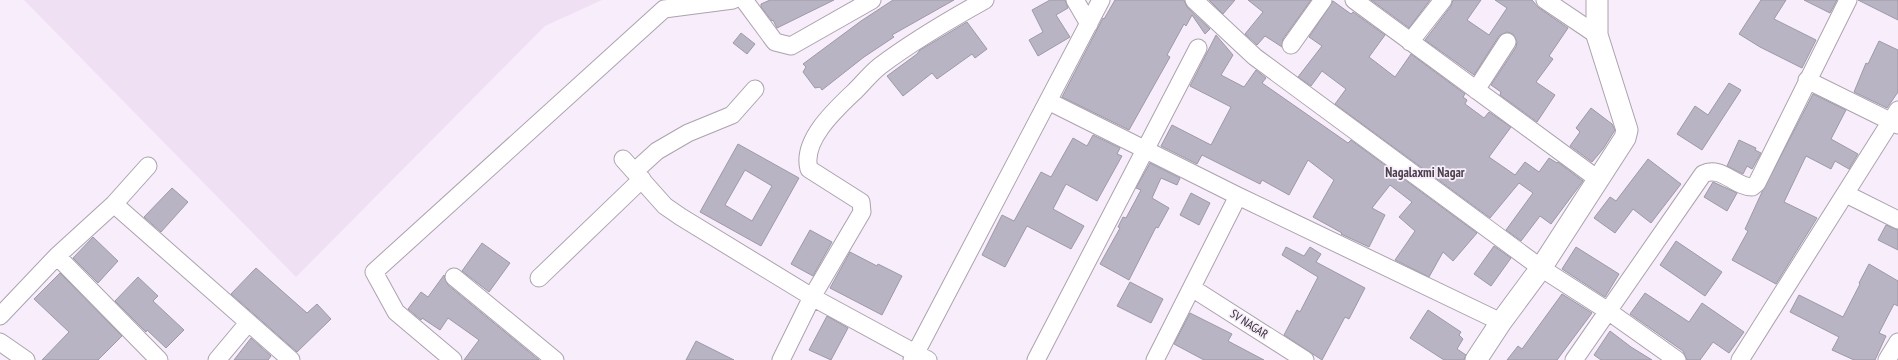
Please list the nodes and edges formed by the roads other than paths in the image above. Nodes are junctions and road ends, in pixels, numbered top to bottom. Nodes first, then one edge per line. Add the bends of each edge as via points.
1 (733, 0) edge
2 (744, 0) edge
3 (872, 0) edge
4 (985, 0) edge
5 (1075, 0) edge
6 (1101, 0) edge
7 (1194, 0) edge
8 (1323, 0) edge
9 (1354, 0) edge
10 (1443, 0) edge
11 (1545, 0) edge
12 (1597, 0) edge
13 (1848, 0) edge
14 (1089, 24) junction
15 (1597, 35) junction
16 (1410, 42) junction
17 (1507, 42) dead end
18 (1291, 45) dead end
19 (1198, 48) dead end
20 (1807, 80) junction
21 (755, 89) dead end
22 (1476, 90) junction
23 (1048, 101) junction
24 (1896, 119) edge
25 (1145, 150) junction
26 (148, 166) dead end
27 (633, 170) junction
28 (1599, 180) junction
29 (1846, 194) junction
30 (1238, 196) junction
31 (114, 204) junction
32 (1898, 220) edge
33 (57, 256) junction
34 (1541, 268) junction
35 (454, 277) dead end
36 (539, 278) dead end
37 (1192, 288) junction
38 (812, 297) junction
39 (1608, 311) junction
40 (0, 316) edge
41 (1502, 322) junction
42 (248, 323) junction
43 (0, 342) edge
44 (1898, 342) edge
45 (919, 358) edge
46 (26, 360) edge
47 (159, 360) edge
48 (217, 360) edge
49 (291, 360) edge
50 (453, 360) edge
51 (555, 360) edge
52 (781, 360) edge
53 (1036, 360) edge
54 (1155, 360) edge
55 (1305, 360) edge
56 (1476, 360) edge
57 (1574, 360) edge
58 (1677, 360) edge
59 (1740, 360) edge
60 (1887, 360) edge

1 - 50 street via 664,9 374,272 396,312
2 - 3 street via 775,42 791,46
4 - 38 street via 879,67 825,121 807,157 809,169 861,202 862,212
5 - 14 street
6 - 14 street
7 - 34 street via 1255,57
8 - 18 street
9 - 16 street
10 - 16 street
11 - 15 street
12 - 15 street
13 - 20 street
14 - 23 street
15 - 28 street via 1627,130 1625,138
16 - 22 street
17 - 22 street
19 - 25 street
20 - 24 street
20 - 39 street via 1757,183 1752,187 1746,187 1716,171 1703,174
21 - 27 street via 732,116 688,133 656,151
22 - 28 street
23 - 25 street
23 - 45 street
24 - 29 street
25 - 30 street
25 - 53 street
26 - 31 street
27 - 36 street
27 - 38 street via 665,206
28 - 34 street
29 - 32 street
29 - 59 street
30 - 37 street
30 - 41 street
31 - 33 street
31 - 42 street
33 - 40 street
33 - 47 street
34 - 39 street
34 - 41 street
35 - 51 street
37 - 54 street
37 - 55 street, SV NAGAR
38 - 45 street
38 - 52 street
39 - 57 street
39 - 58 street
41 - 56 street
42 - 48 street
42 - 49 street
43 - 46 street
44 - 60 street

